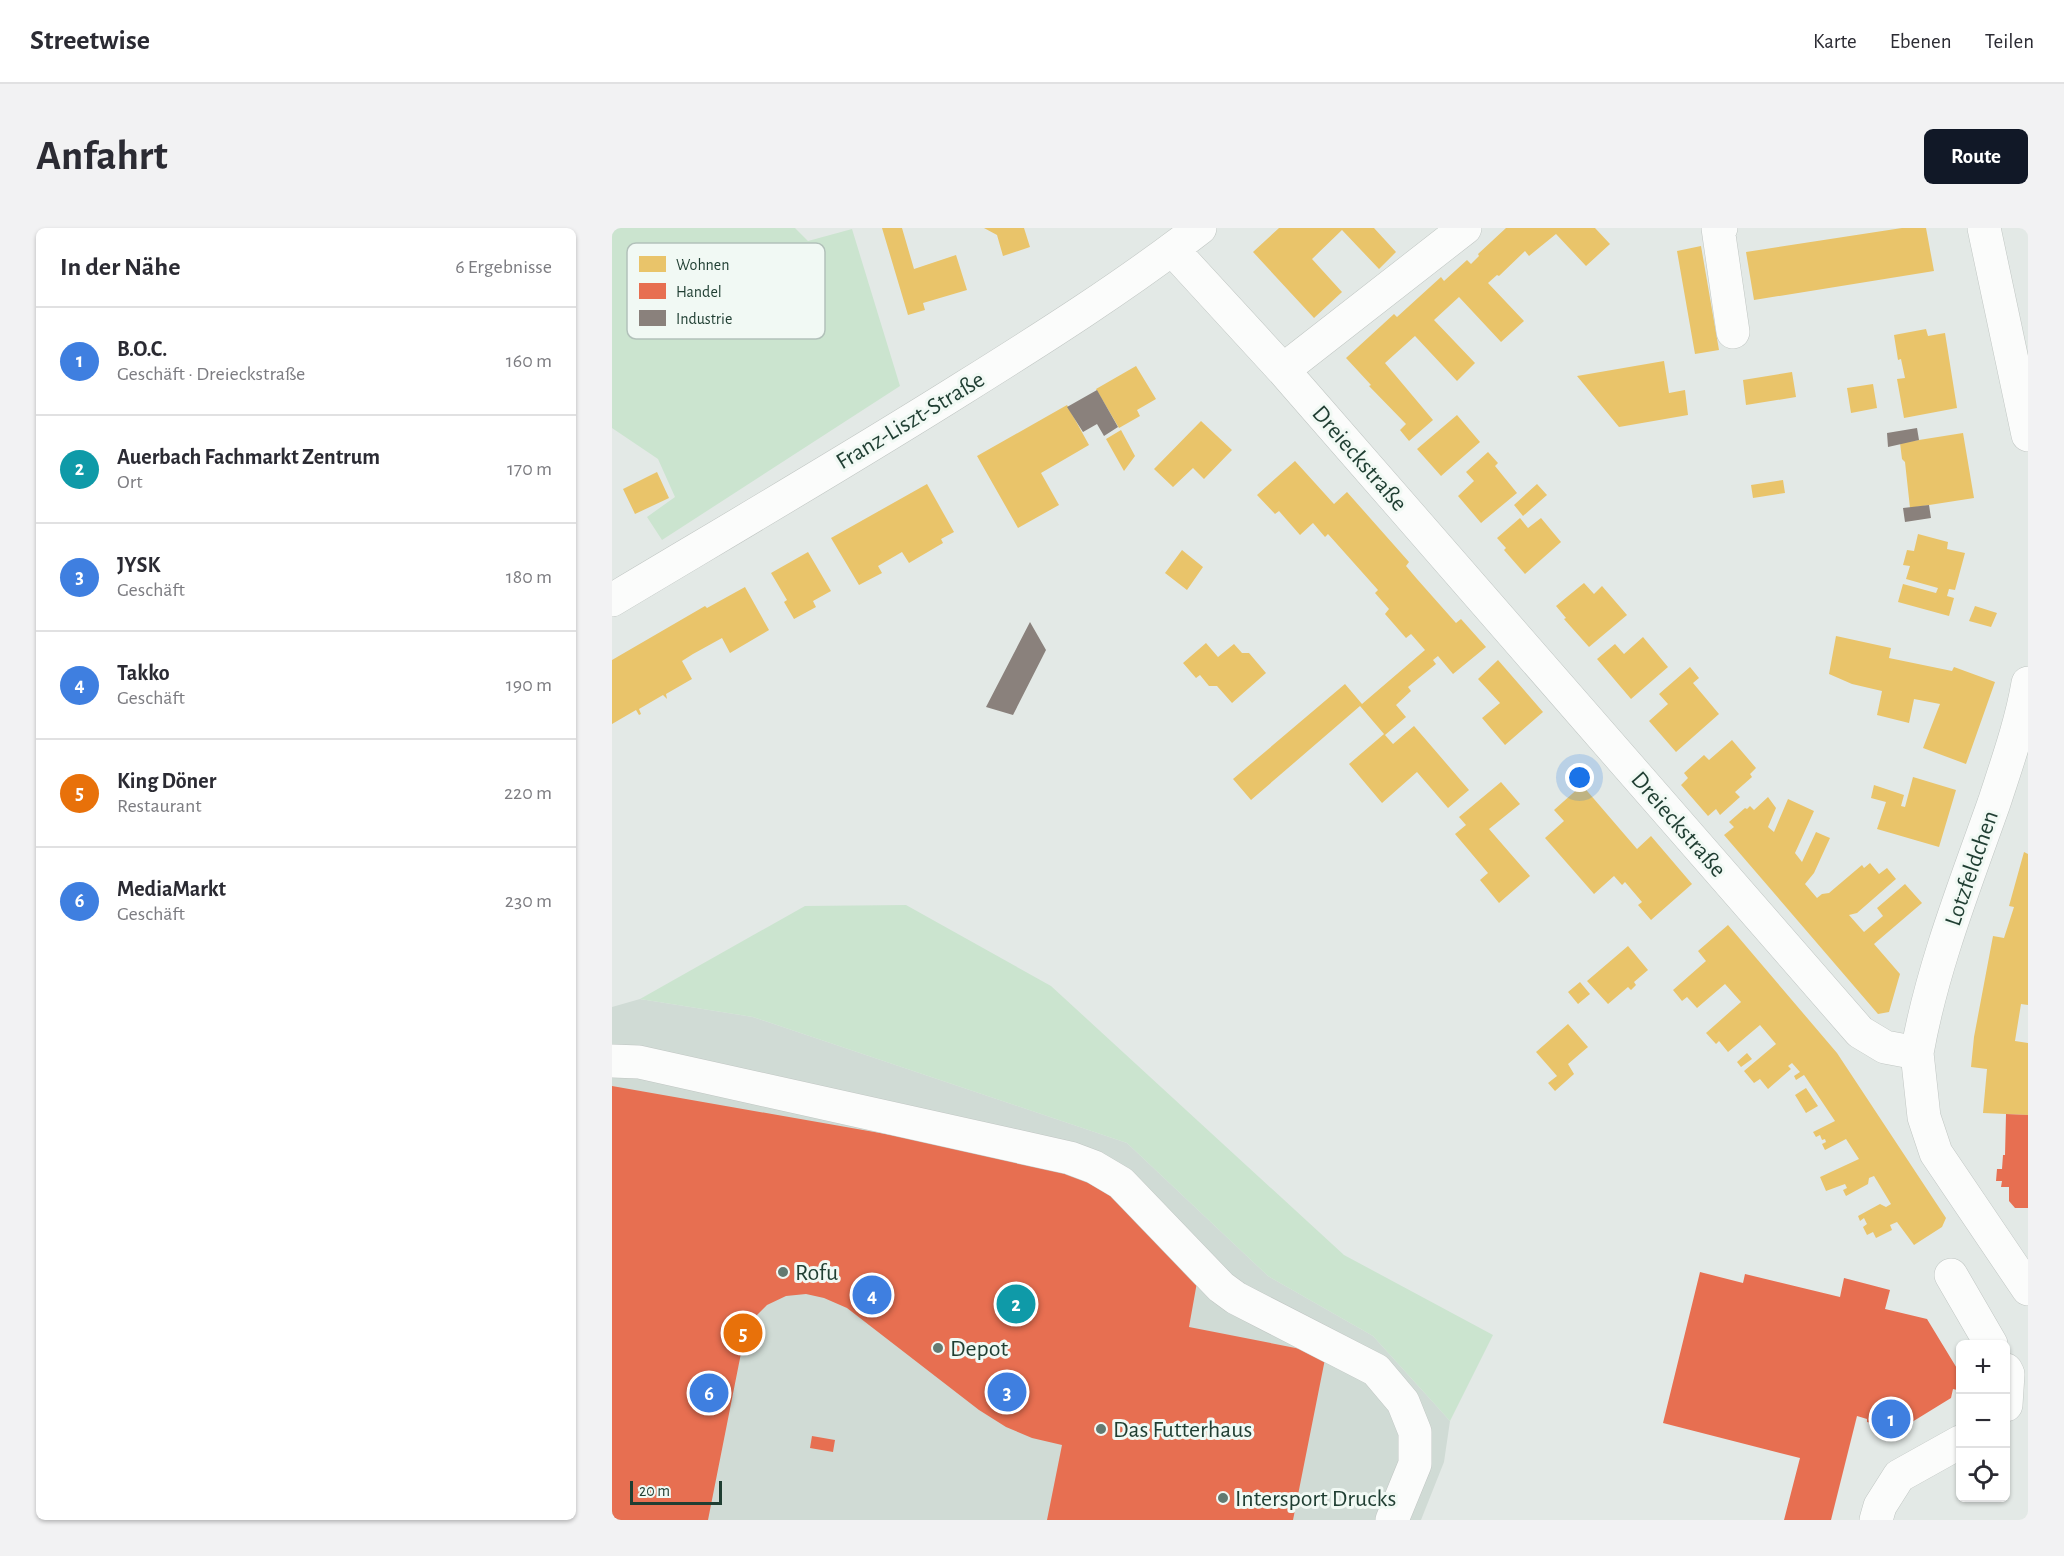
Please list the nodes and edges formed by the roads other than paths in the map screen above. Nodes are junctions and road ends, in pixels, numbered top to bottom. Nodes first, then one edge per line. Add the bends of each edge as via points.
1 (1200, 228) edge
2 (1465, 228) edge
3 (1721, 228) edge
4 (1984, 228) edge
5 (1172, 249) junction
6 (2016, 317) edge
7 (1732, 332) dead end
8 (1283, 370) junction
9 (2028, 435) edge
10 (612, 600) edge
11 (2028, 684) edge
12 (1917, 1053) junction
13 (612, 1060) edge
14 (1951, 1275) dead end
15 (2028, 1289) edge
16 (1989, 1340) edge
17 (1956, 1444) edge
18 (1392, 1520) edge
19 (1876, 1520) edge

1 - 5 street, Franz-Liszt-Straße
2 - 8 street
3 - 7 street
4 - 6 street
5 - 8 street, Dreieckstraße
5 - 10 street, Franz-Liszt-Straße via 1009,359
6 - 9 street
8 - 12 street, Dreieckstraße via 1860,1032 1885,1047
11 - 12 street, Lotzfeldchen via 2014,742 1922,1022
12 - 15 street via 1924,1117 1936,1153
13 - 18 street via 650,1065 1070,1158 1094,1167 1121,1183 1236,1298 1376,1370 1403,1402 1415,1432 1414,1464
14 - 16 street
17 - 19 street via 1899,1476

